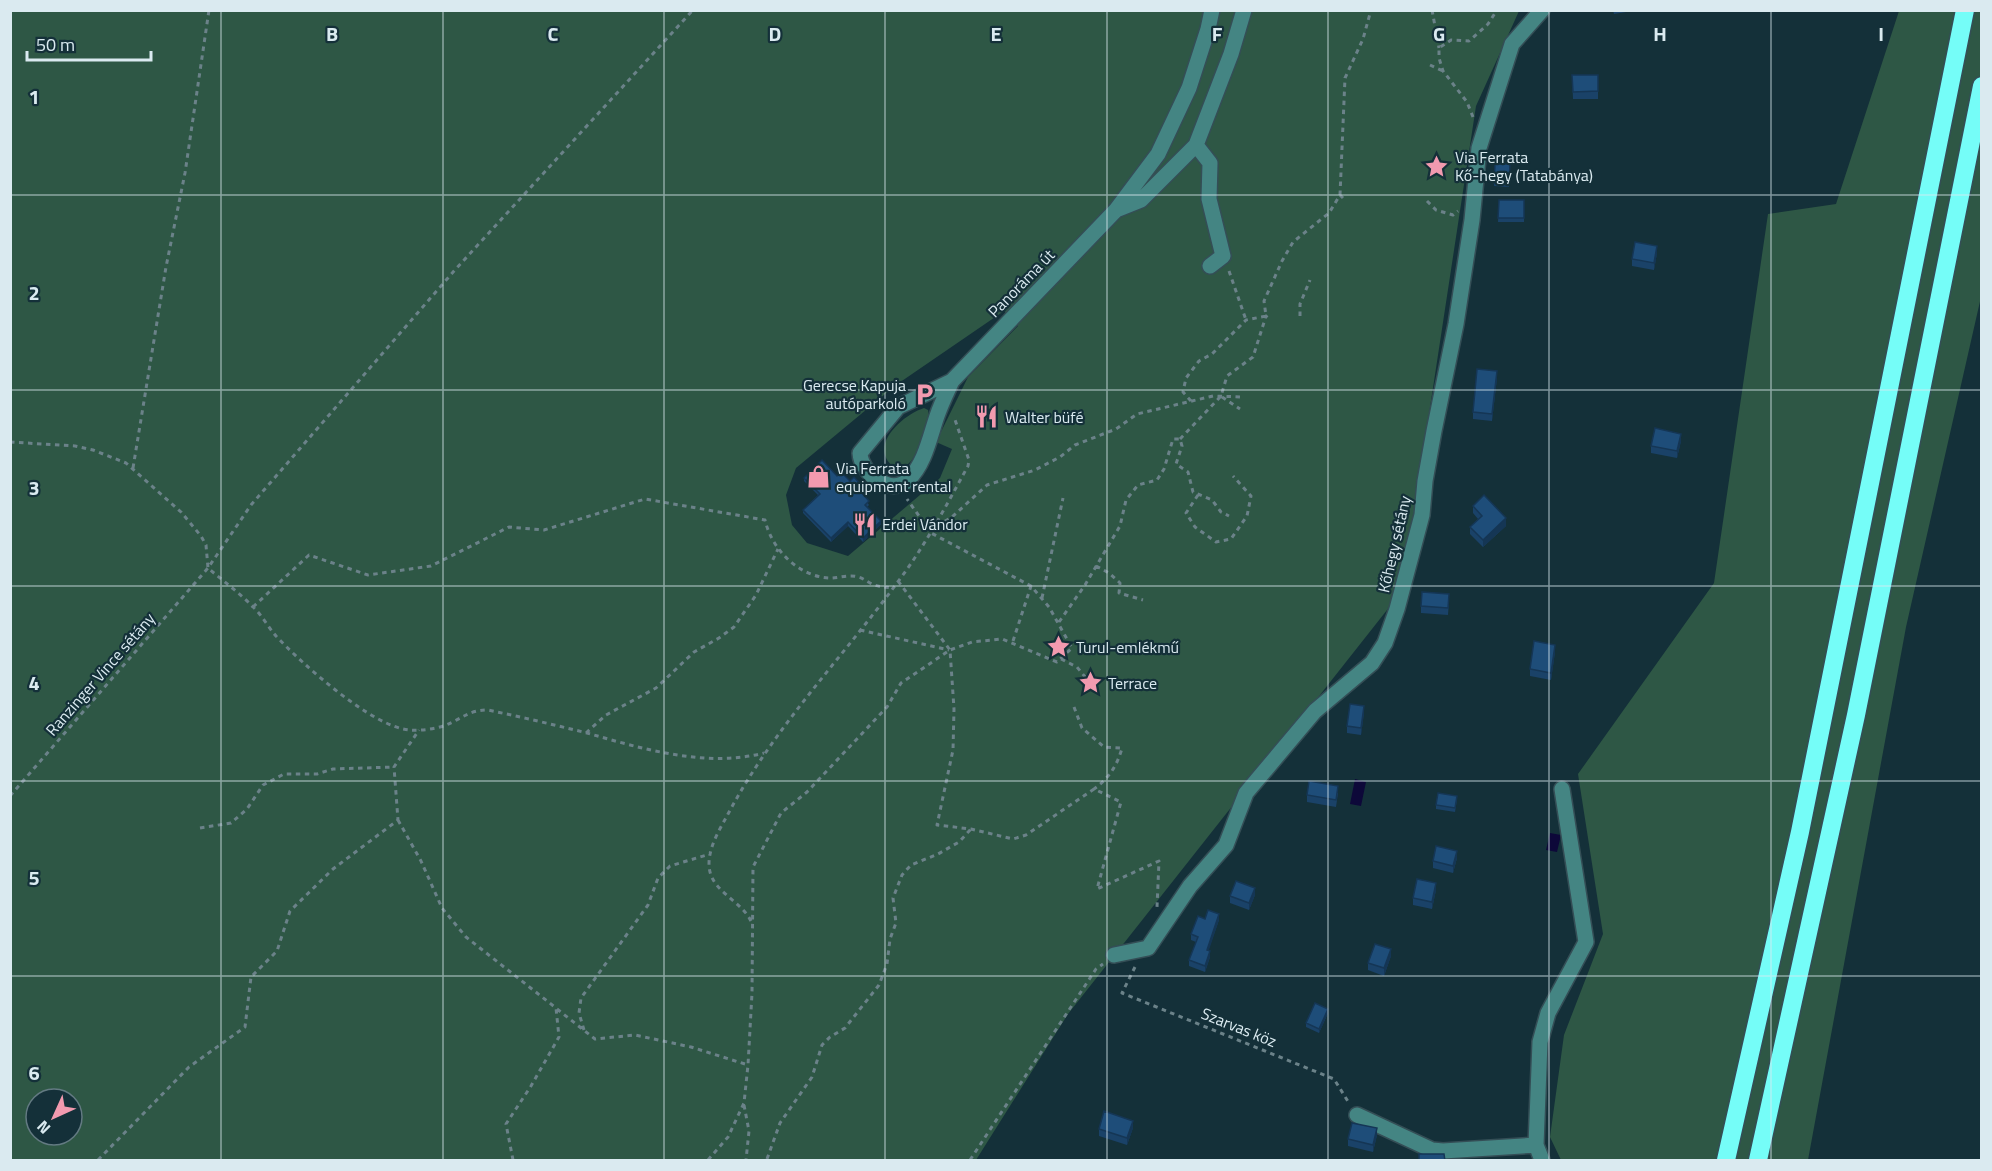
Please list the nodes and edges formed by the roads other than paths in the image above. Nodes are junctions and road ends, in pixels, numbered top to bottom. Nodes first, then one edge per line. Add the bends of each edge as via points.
1 (1212, 10) edge
2 (1244, 10) edge
3 (1542, 10) edge
4 (1965, 10) edge
5 (1982, 86) edge
6 (1196, 145) junction
7 (1116, 210) junction
8 (1210, 266) dead end
9 (952, 381) junction
10 (1562, 789) dead end
11 (1114, 955) road end
12 (1357, 1115) road end
13 (1536, 1145) junction
14 (1476, 1154) edge
15 (1542, 1161) edge
16 (1726, 1161) edge
17 (1758, 1161) edge

1 - 7 street, Panoráma út via 1189,88 1158,154
2 - 6 street, Panoráma út
3 - 11 street, Kőhegy sétány via 1512,44 1482,135 1456,324 1441,388 1422,515 1385,643 1372,663 1315,711 1246,793 1226,845 1190,886 1148,948
4 - 16 highway via 1800,832
5 - 17 highway via 1853,726
6 - 7 street, Panoráma út via 1141,200
6 - 8 street via 1210,163 1209,200 1223,256
7 - 9 street, Panoráma út
9 - 9 street via 898,407 860,453 862,462 882,483 897,486 919,465
10 - 13 street via 1586,942 1548,1013 1540,1042
12 - 14 street via 1432,1150
13 - 14 street
13 - 15 street

